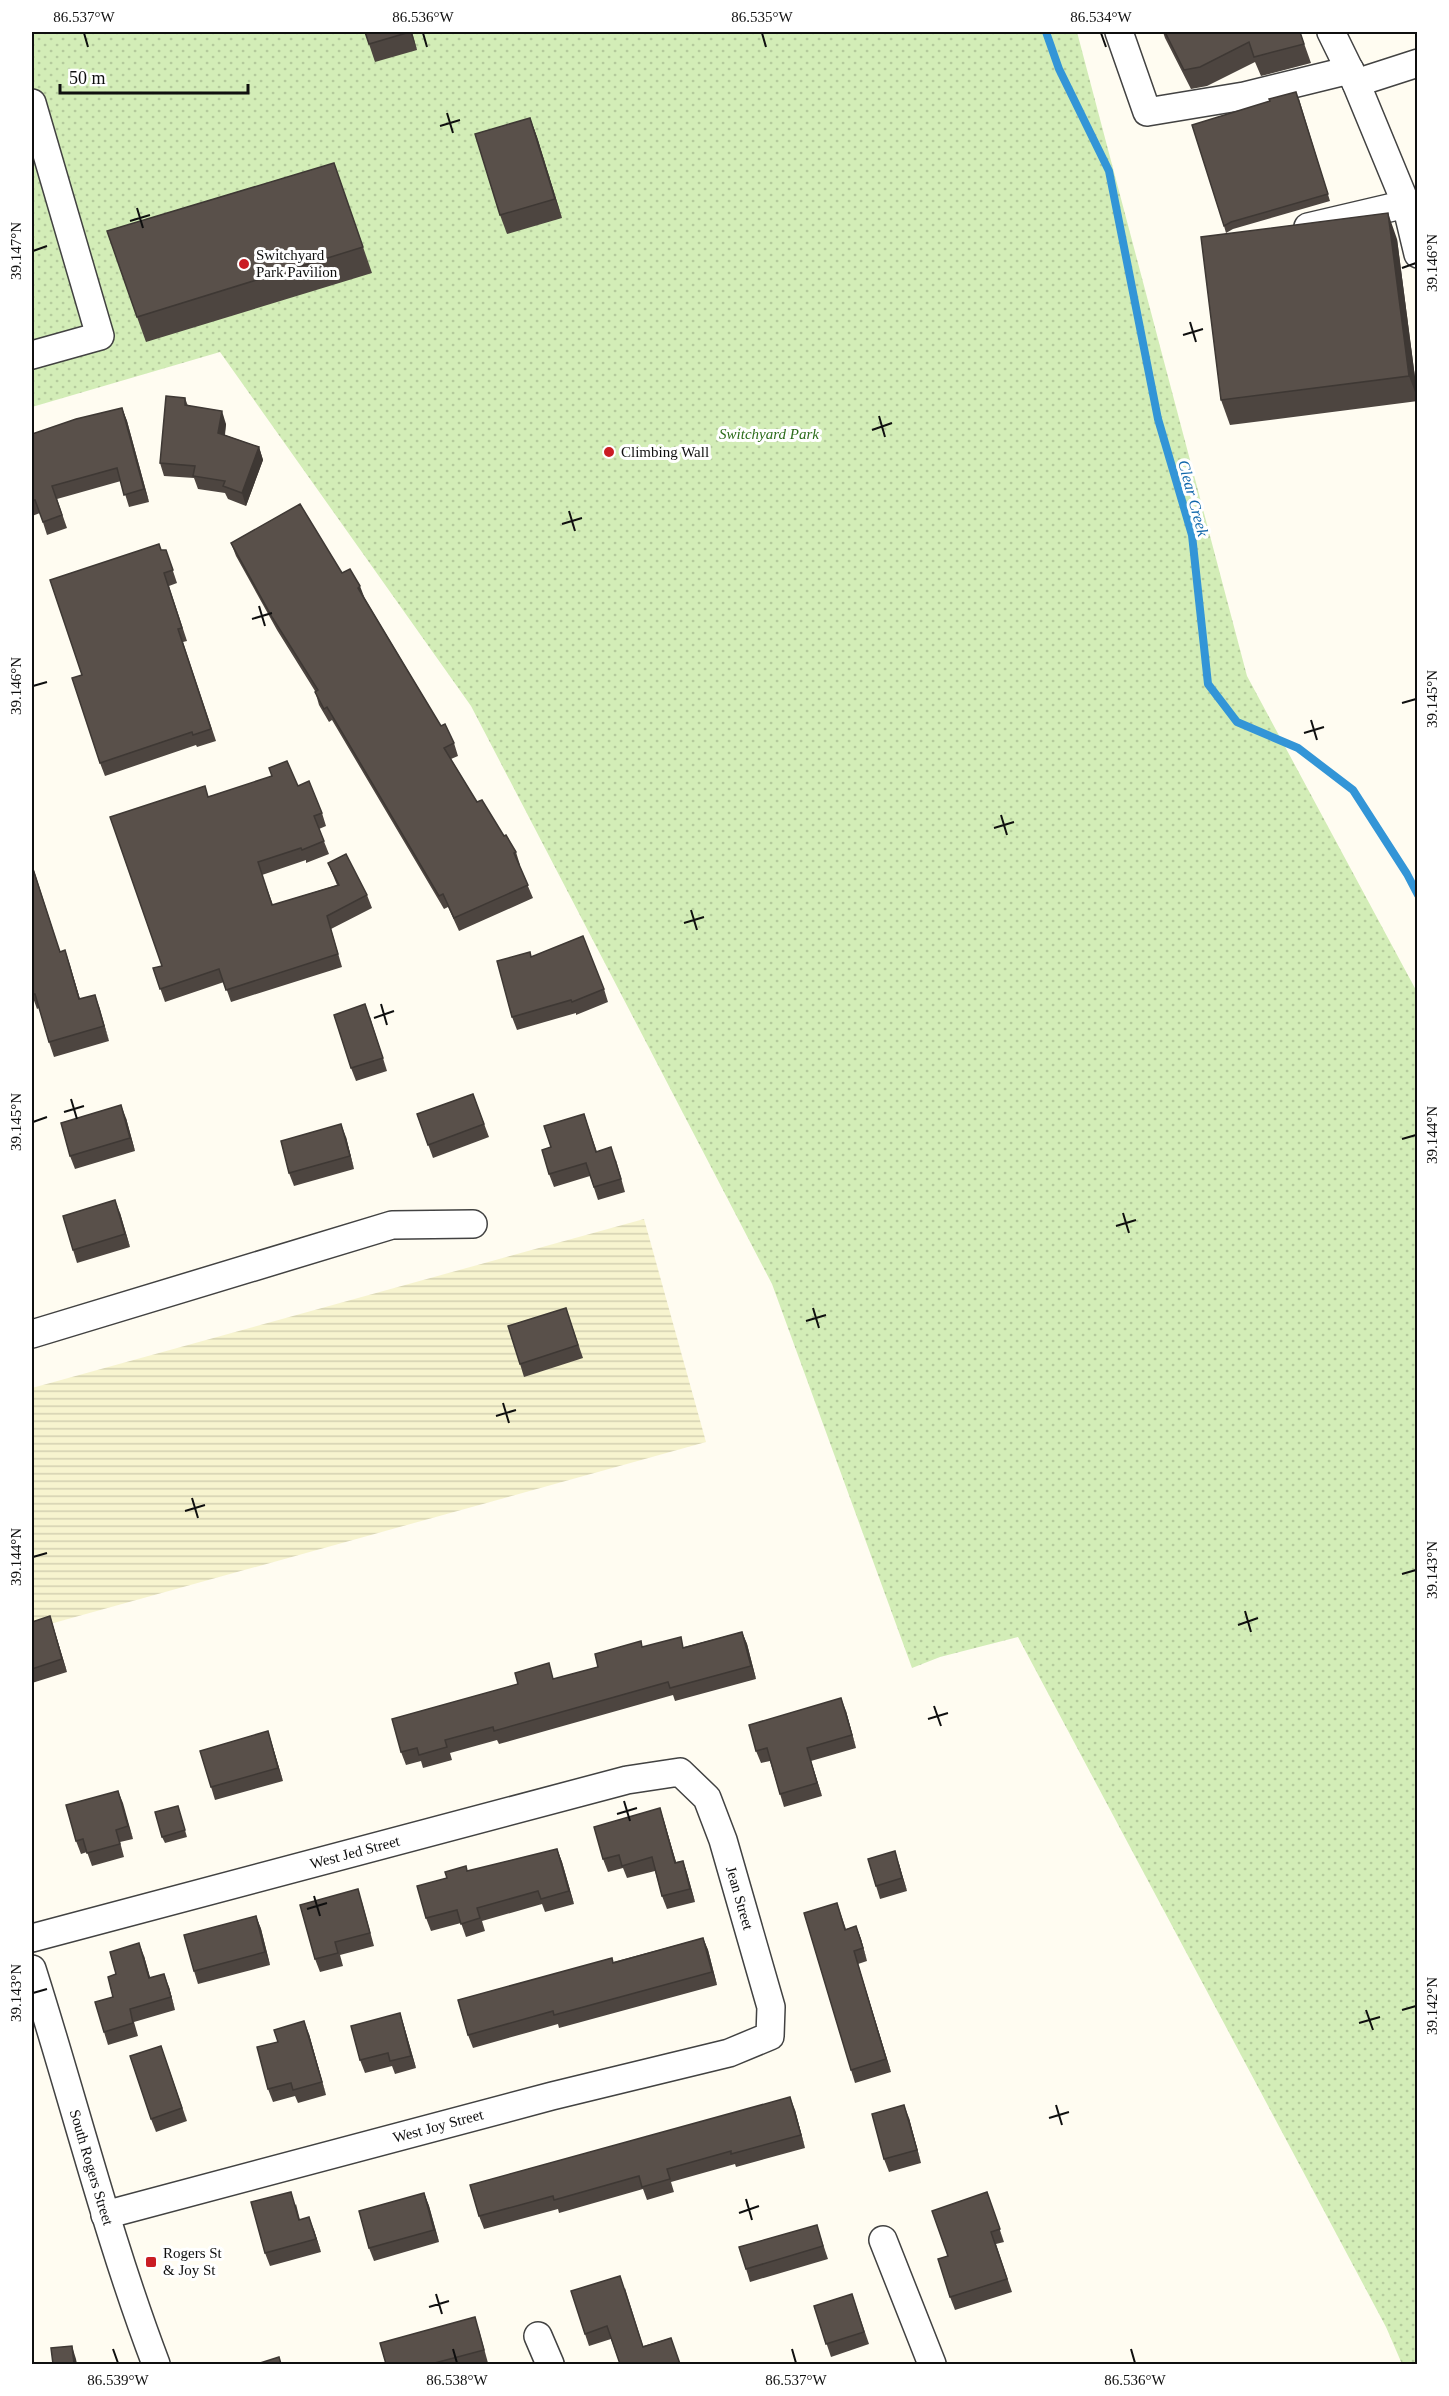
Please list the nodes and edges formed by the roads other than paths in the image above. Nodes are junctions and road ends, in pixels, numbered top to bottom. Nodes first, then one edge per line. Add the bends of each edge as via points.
1 (1119, 32) edge
2 (1331, 32) edge
3 (1418, 63) edge
4 (1353, 76) junction
5 (32, 103) edge
6 (1406, 204) junction
7 (1282, 233) edge
8 (1418, 254) edge
9 (32, 355) edge
10 (472, 1224) dead end
11 (32, 1334) edge
12 (680, 1772) joint
13 (32, 1938) edge
14 (34, 1987) edge
15 (770, 2036) joint
16 (105, 2215) junction
17 (883, 2240) dead end
18 (538, 2336) dead end
19 (156, 2364) edge
20 (550, 2364) edge
21 (932, 2364) edge

1 - 4 street via 1147,112
2 - 4 street
3 - 4 street
4 - 6 street
5 - 9 street via 100,336
6 - 7 street
6 - 8 street
10 - 11 street via 393,1225
12 - 13 street, West Jed Street via 627,1780
12 - 15 street, Jean Street via 707,1798 723,1839 771,2007
14 - 16 street, South Rogers Street
15 - 16 street, West Joy Street via 729,2053
16 - 19 street, South Rogers Street
17 - 21 street
18 - 20 street

